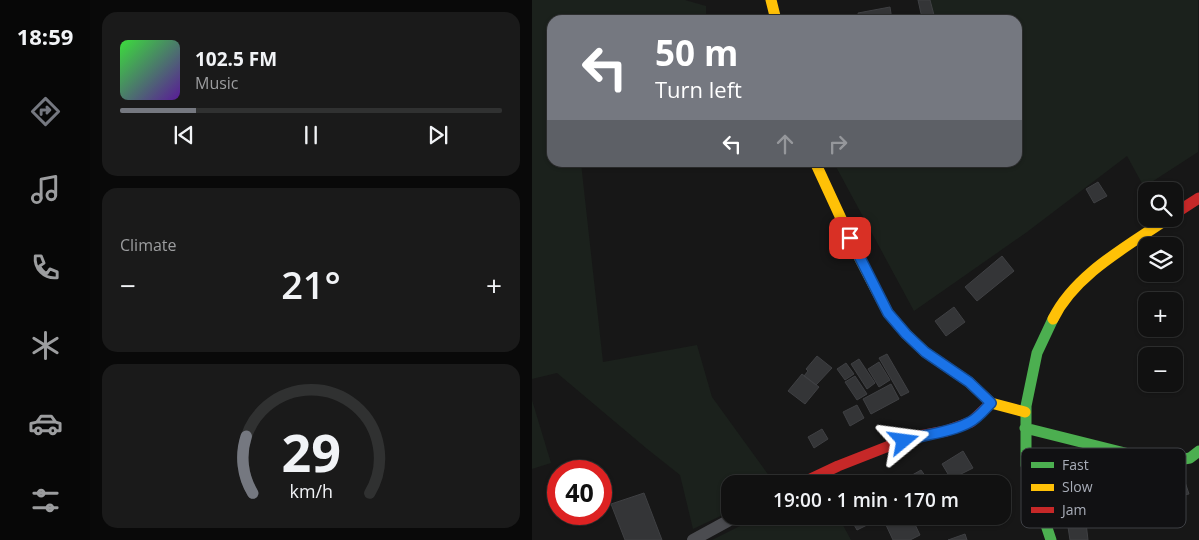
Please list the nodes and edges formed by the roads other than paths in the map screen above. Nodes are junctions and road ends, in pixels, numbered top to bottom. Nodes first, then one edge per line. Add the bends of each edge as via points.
1 (771, 0) edge
2 (775, 15) edge
3 (817, 167) edge
4 (1198, 198) edge
5 (1183, 208) edge
6 (1156, 227) edge
7 (991, 403) junction
8 (1025, 412) junction
9 (1025, 428) junction
10 (1026, 448) edge
11 (1105, 448) edge
12 (1198, 451) edge
13 (1186, 459) edge
14 (819, 475) edge
15 (721, 525) edge
16 (1047, 528) edge
17 (692, 540) edge
18 (1051, 540) edge

1 - 2 street
3 - 7 street via 888,313 925,352 969,382
4 - 5 street
6 - 8 street via 1089,273 1058,309 1037,353
7 - 8 street
7 - 14 street via 971,422 890,446
8 - 9 street
9 - 10 street
9 - 11 street
12 - 13 street
15 - 17 street
16 - 18 street

